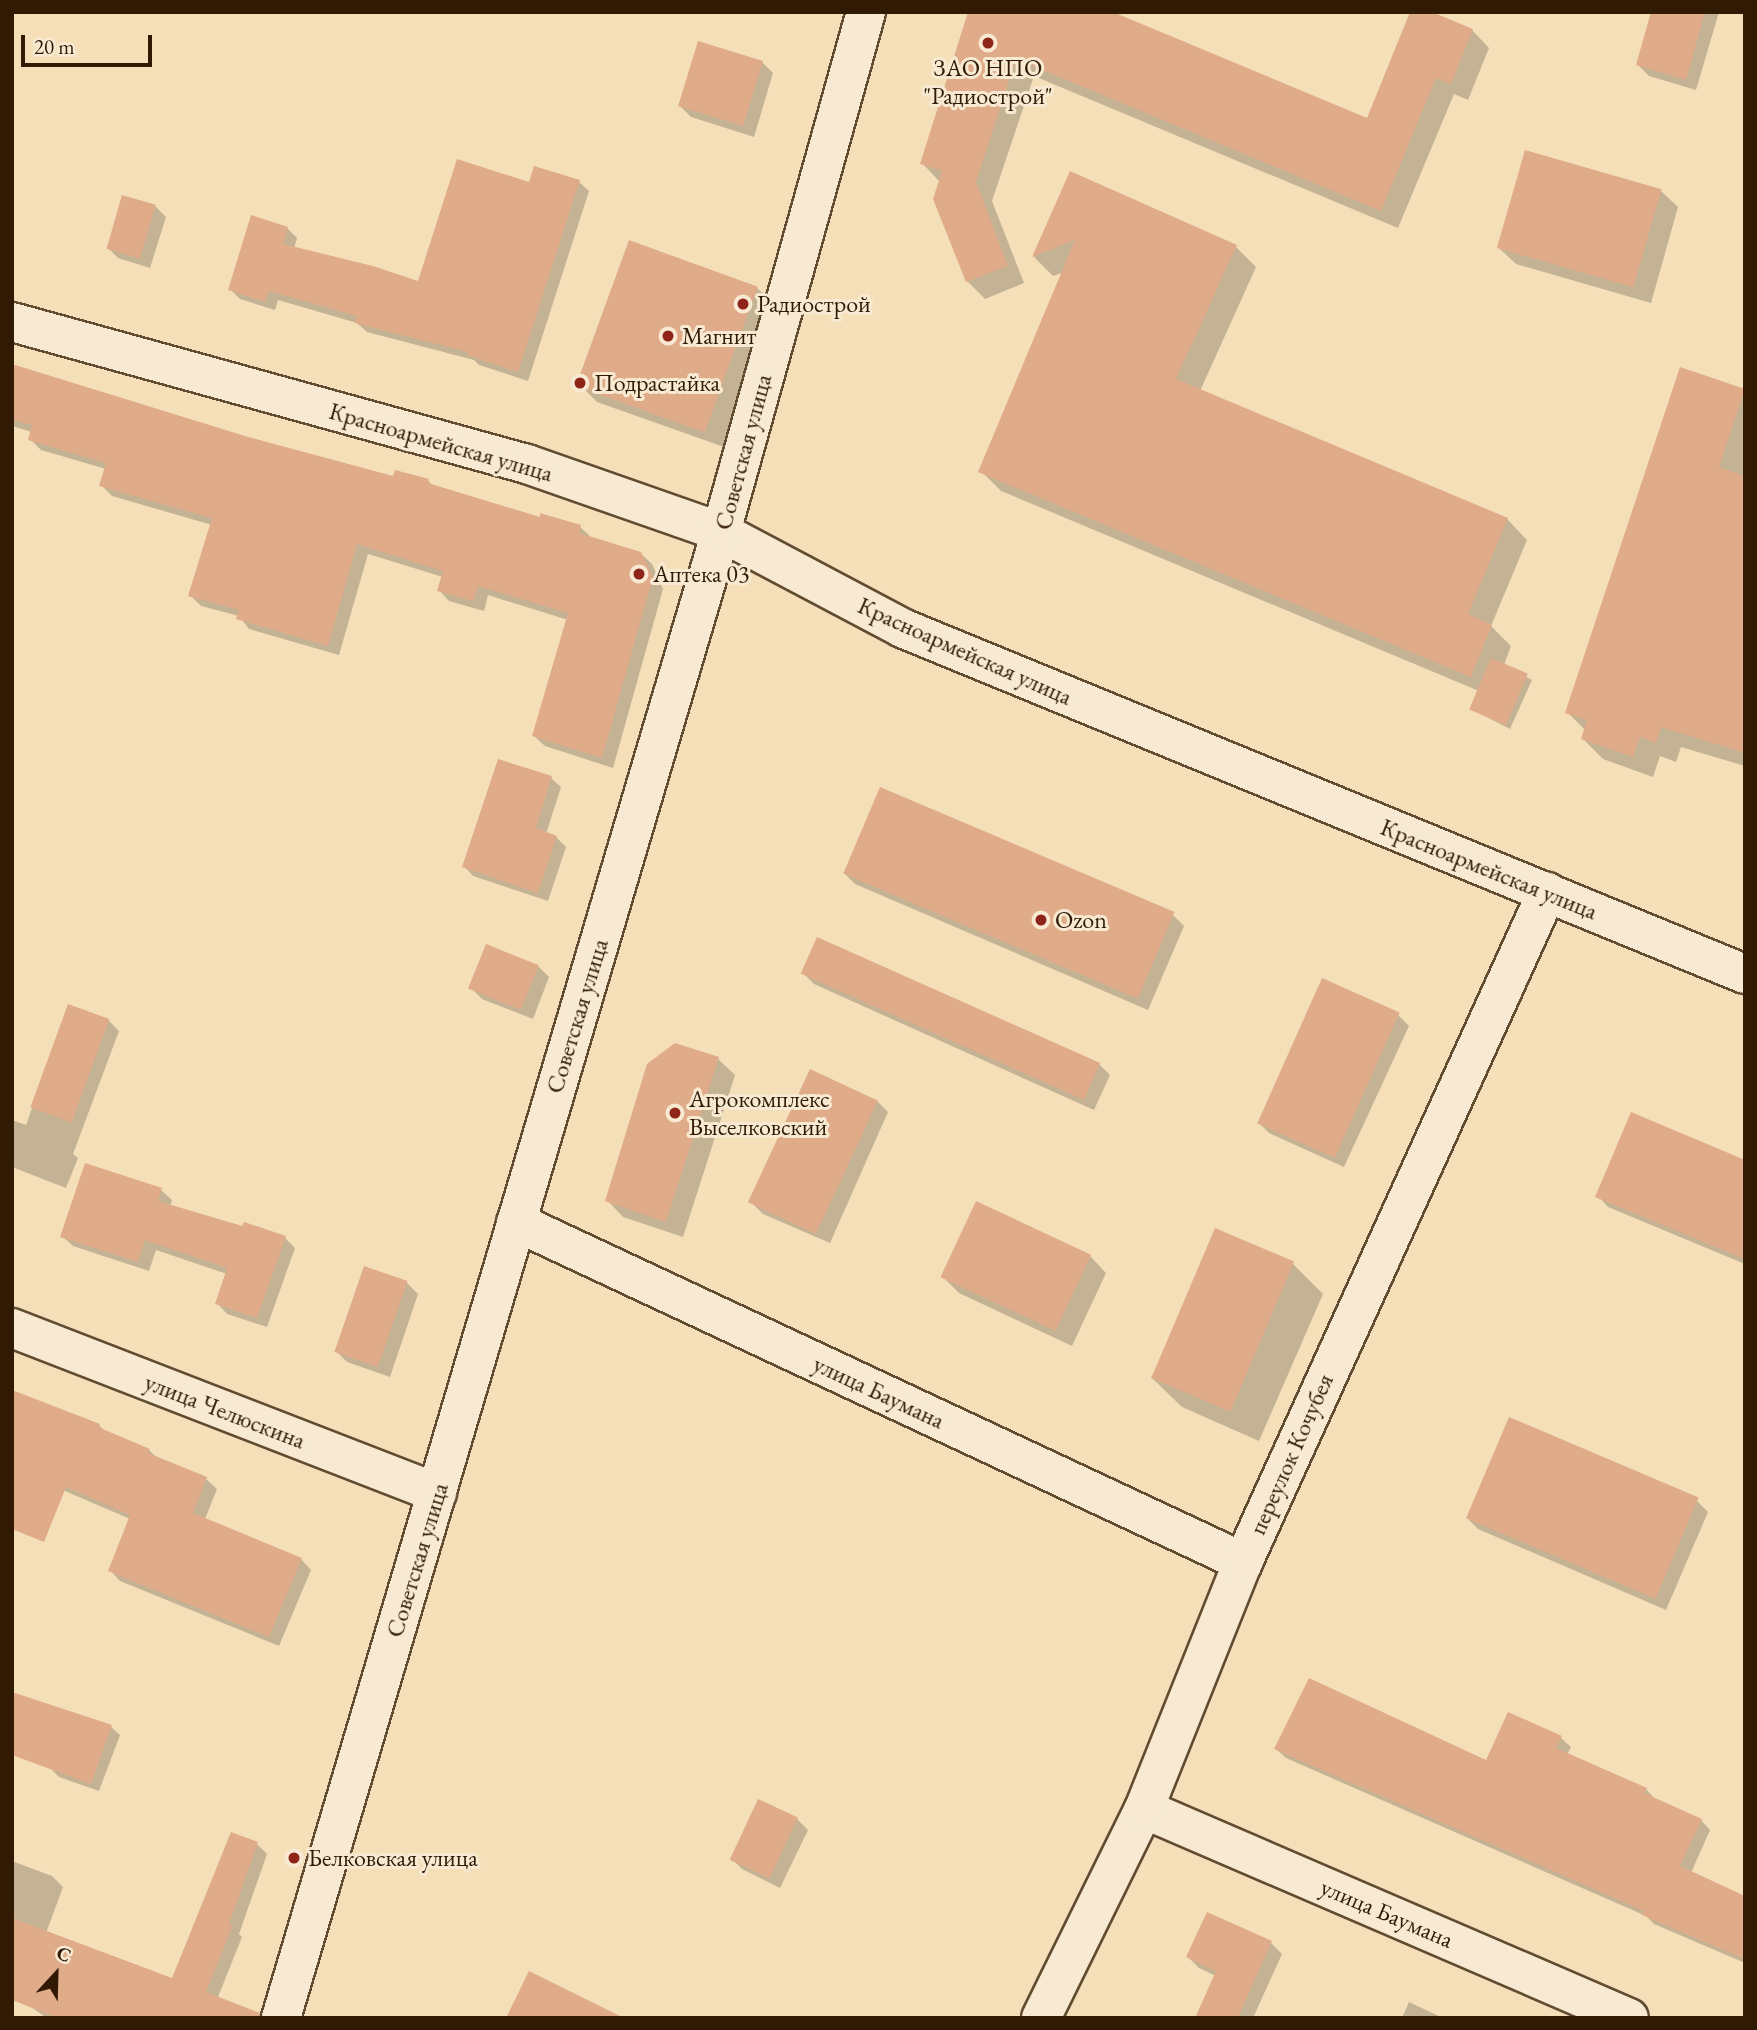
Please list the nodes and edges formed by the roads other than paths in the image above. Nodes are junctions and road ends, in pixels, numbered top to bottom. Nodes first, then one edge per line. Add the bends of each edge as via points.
1 (866, 12) edge
2 (12, 322) edge
3 (721, 532) junction
4 (1547, 892) junction
5 (1745, 974) edge
6 (516, 1222) junction
7 (12, 1328) edge
8 (437, 1493) junction
9 (1243, 1562) junction
10 (1144, 1809) junction
11 (281, 2018) edge
12 (1041, 2018) edge
13 (1629, 2018) edge

1 - 3 street, Советская улица
2 - 3 street, Красноармейская улица via 527,464
3 - 4 street, Красноармейская улица via 902,628
3 - 6 street, Советская улица
4 - 5 street, Красноармейская улица
4 - 9 street, переулок Кочубея
6 - 8 street, Советская улица
6 - 9 street, улица Баумана
7 - 8 street, улица Челюскина
8 - 11 street, Советская улица
9 - 10 street, переулок Кочубея
10 - 12 street, переулок Кочубея
10 - 13 street, улица Баумана

